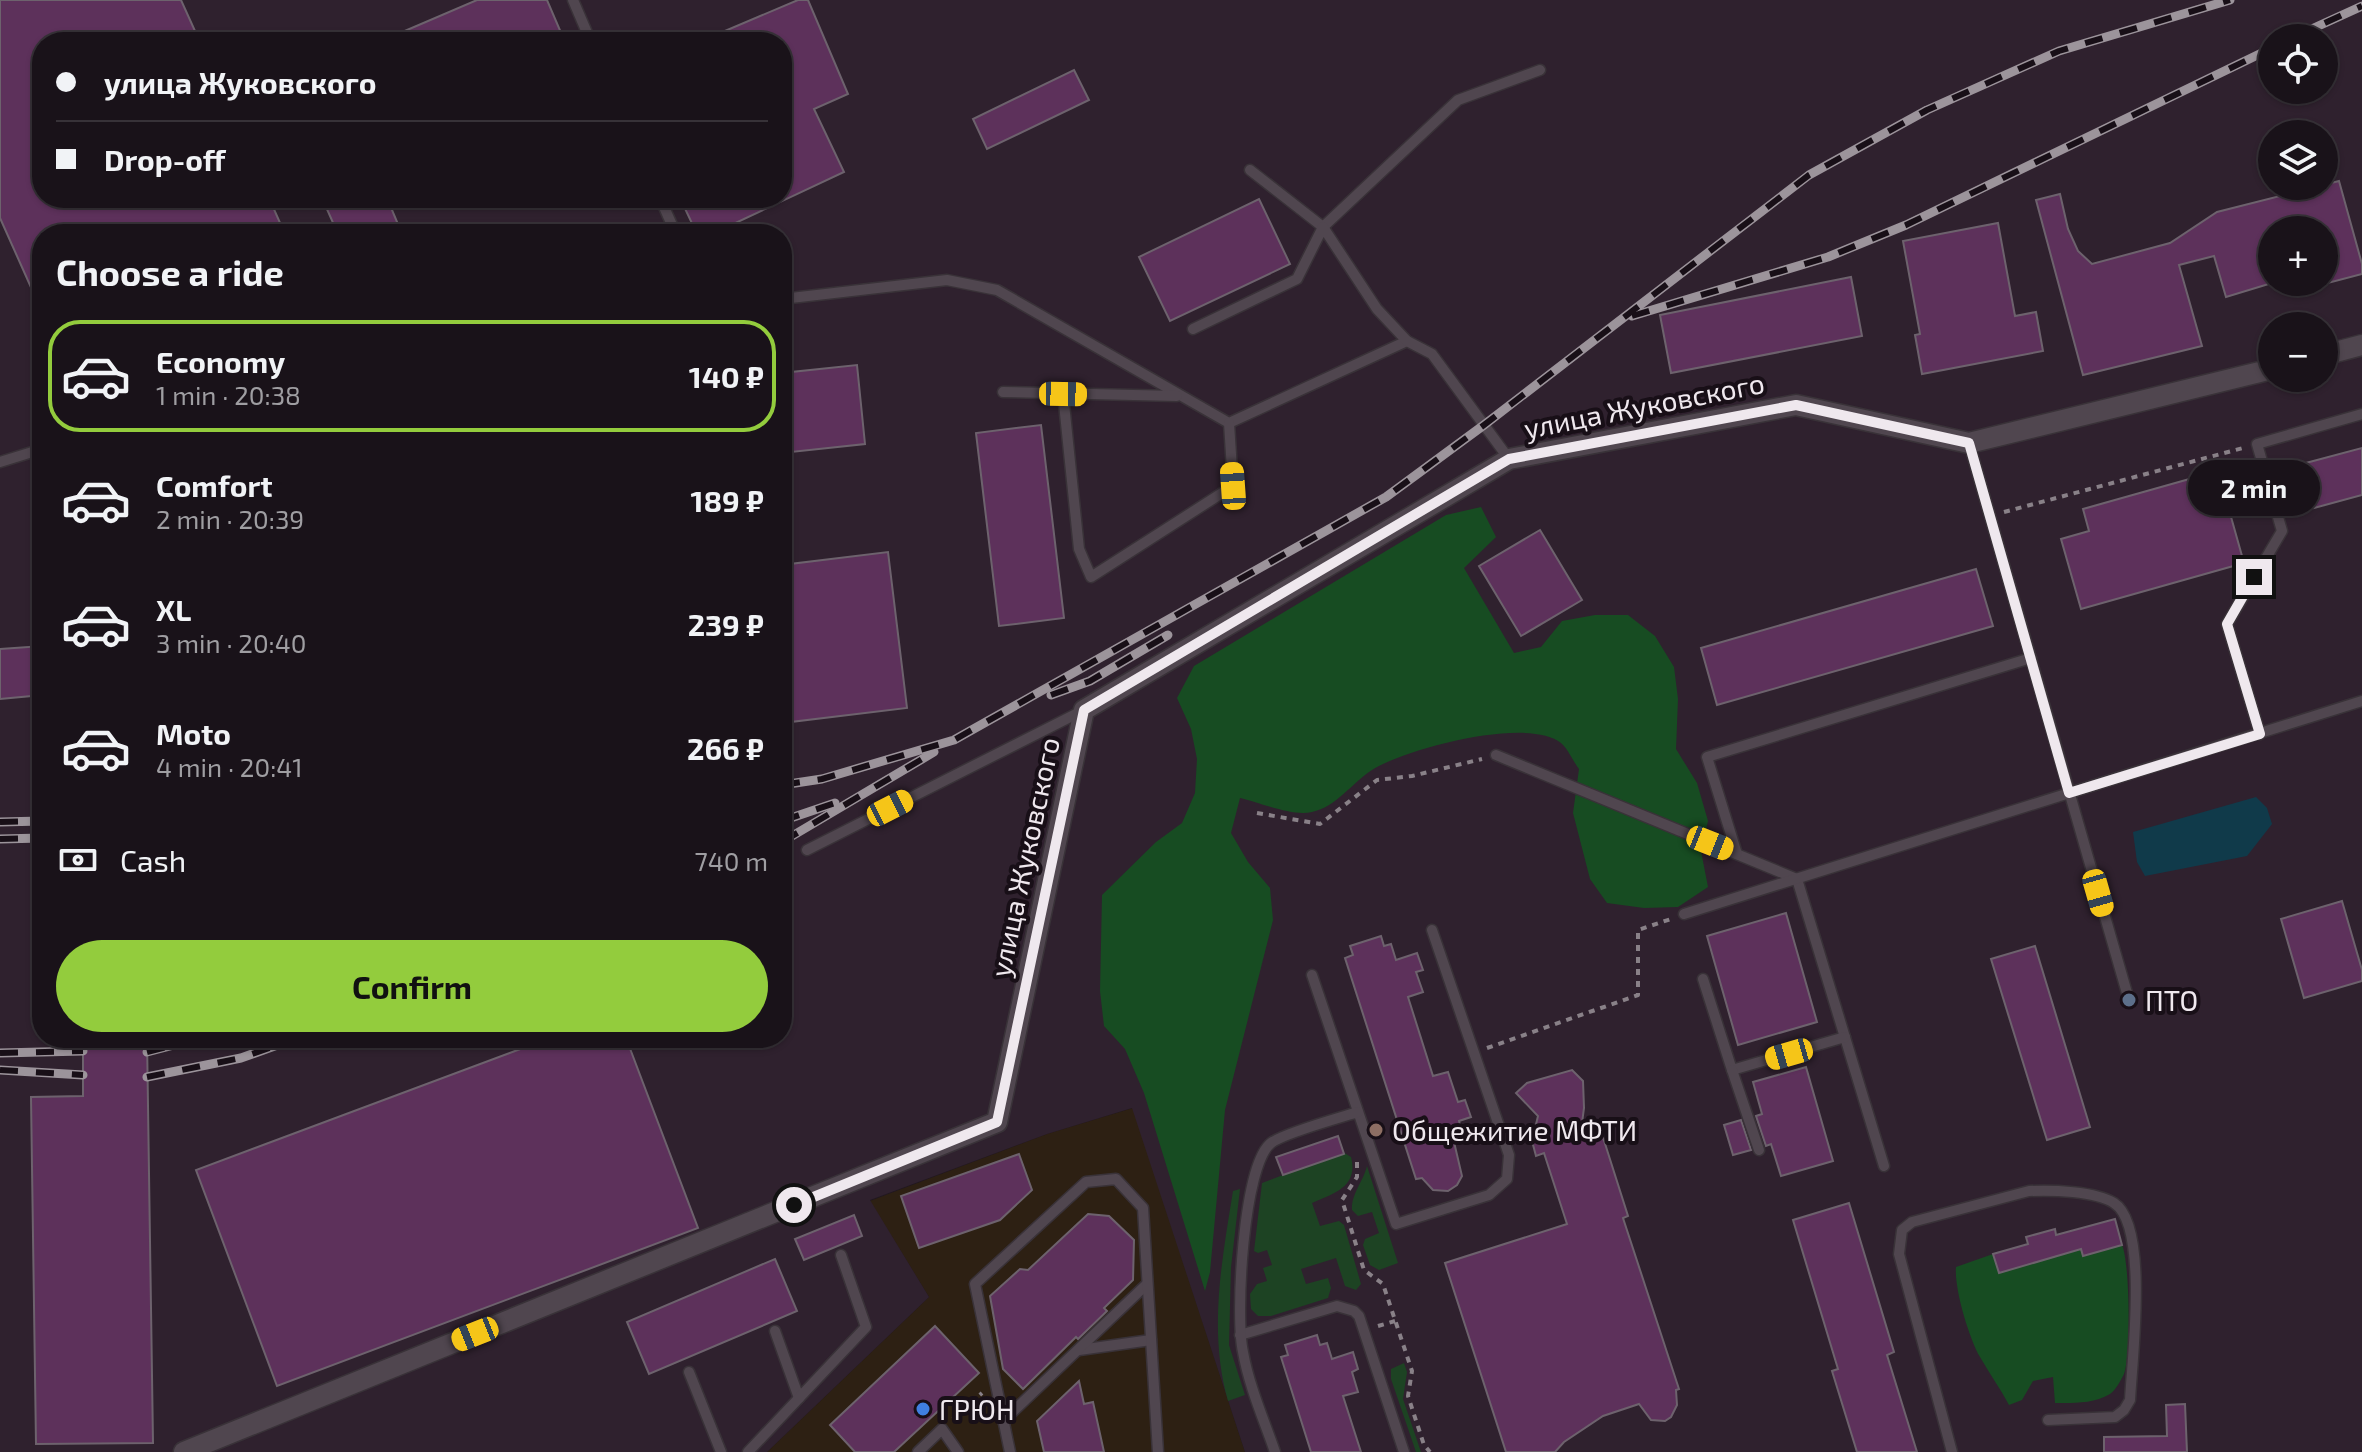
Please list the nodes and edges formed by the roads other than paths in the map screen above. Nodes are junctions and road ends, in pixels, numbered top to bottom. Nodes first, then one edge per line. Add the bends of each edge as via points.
1 (573, 0) edge
2 (587, 32) edge
3 (1540, 70) dead end
4 (1250, 170) dead end
5 (1323, 227) junction
6 (792, 298) edge
7 (1193, 329) dead end
8 (1407, 341) junction
9 (2362, 345) edge
10 (2338, 351) edge
11 (2258, 372) edge
12 (1003, 392) dead end
13 (1063, 394) junction
14 (1182, 396) junction
15 (2362, 414) edge
16 (1229, 423) junction
17 (1969, 443) junction
18 (32, 452) edge
19 (1509, 459) junction
20 (0, 462) edge
21 (2031, 658) junction
22 (2362, 701) edge
23 (1084, 710) junction
24 (2260, 734) junction
25 (1496, 755) road end
26 (2069, 793) junction
27 (807, 850) dead end
28 (1737, 854) junction
29 (1797, 879) junction
30 (1684, 914) road end
31 (1432, 930) dead end
32 (1312, 975) dead end
33 (1703, 979) dead end
34 (2129, 1000) dead end
35 (1845, 1037) junction
36 (1732, 1070) junction
37 (1358, 1112) junction
38 (1759, 1150) dead end
39 (1884, 1166) dead end
40 (841, 1255) dead end
41 (1147, 1284) junction
42 (775, 1331) dead end
43 (1240, 1335) junction
44 (1151, 1340) junction
45 (1077, 1350) junction
46 (689, 1372) dead end
47 (799, 1398) junction
48 (2048, 1420) dead end
49 (1003, 1421) junction
50 (184, 1452) edge
51 (721, 1452) edge
52 (748, 1452) edge
53 (918, 1452) edge
54 (958, 1452) edge
55 (1010, 1452) edge
56 (1158, 1452) edge
57 (1275, 1452) edge
58 (1404, 1452) edge
59 (1952, 1452) edge

1 - 2 lane
3 - 5 lane via 1458,100
4 - 5 lane
5 - 7 lane via 1297,279
5 - 8 lane via 1377,309
6 - 14 lane via 947,280 997,290
8 - 16 lane
8 - 19 lane via 1432,354
9 - 10 street
11 - 17 street, улица Жуковского
12 - 13 lane
13 - 14 lane
13 - 16 lane via 1079,549 1091,577 1233,486
14 - 16 lane
15 - 24 lane via 2257,444 2282,531 2227,624
17 - 19 street, улица Жуковского via 1796,405
17 - 21 lane
18 - 20 lane
19 - 23 street, улица Жуковского
21 - 26 lane
21 - 28 lane via 1707,757
22 - 24 lane
23 - 27 lane
23 - 50 street, улица Жуковского via 997,1122
24 - 26 lane
25 - 28 lane
26 - 29 lane
26 - 34 lane
28 - 29 lane
29 - 30 lane
29 - 35 lane
31 - 37 lane via 1509,1155 1507,1179 1489,1195 1396,1224
32 - 37 lane
33 - 36 lane
35 - 36 lane
35 - 39 lane
36 - 38 lane
37 - 43 lane via 1272,1142 1262,1153 1241,1272
40 - 47 lane via 866,1327
41 - 44 lane
41 - 45 lane
41 - 49 lane via 1143,1208 1116,1179 1086,1182 975,1284
42 - 47 lane
43 - 57 lane
43 - 58 lane via 1337,1306 1354,1311
44 - 45 lane
44 - 56 lane
45 - 49 lane
46 - 51 lane
47 - 52 lane
48 - 59 lane via 2115,1417 2130,1400 2135,1260 2124,1214 2102,1197 2049,1190 1912,1222 1902,1230 1899,1254
49 - 55 lane
53 - 54 lane via 942,1429

